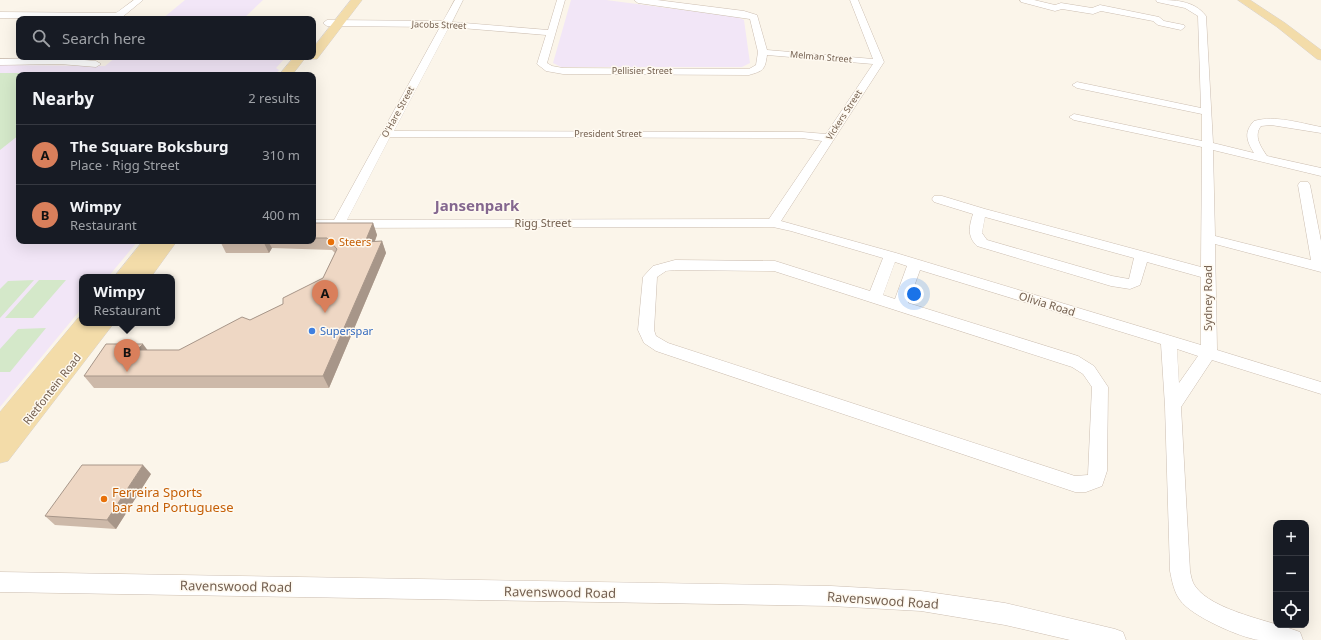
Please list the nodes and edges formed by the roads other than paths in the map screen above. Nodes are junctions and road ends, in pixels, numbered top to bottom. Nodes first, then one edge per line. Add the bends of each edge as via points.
1 (139, 0) edge
2 (459, 0) edge
3 (561, 0) edge
4 (638, 0) edge
5 (854, 0) edge
6 (1024, 0) edge
7 (1160, 0) edge
8 (1243, 0) edge
9 (1259, 0) edge
10 (350, 1) edge
11 (1059, 2) edge
12 (0, 15) edge
13 (39, 16) edge
14 (119, 16) edge
15 (327, 23) junction
16 (339, 23) junction
17 (446, 24) junction
18 (1181, 27) dead end
19 (551, 33) junction
20 (316, 36) edge
21 (1321, 43) edge
22 (316, 51) edge
23 (763, 52) junction
24 (1321, 56) edge
25 (42, 60) edge
26 (70, 60) edge
27 (298, 60) edge
28 (309, 60) edge
29 (0, 62) edge
30 (879, 62) junction
31 (96, 64) dead end
32 (288, 72) edge
33 (300, 72) edge
34 (1077, 85) dead end
35 (1207, 112) junction
36 (1074, 117) dead end
37 (1321, 130) edge
38 (386, 134) junction
39 (829, 138) junction
40 (1206, 145) junction
41 (1263, 158) junction
42 (1321, 172) edge
43 (1304, 185) dead end
44 (938, 199) dead end
45 (980, 212) junction
46 (773, 223) junction
47 (316, 224) edge
48 (338, 224) junction
49 (1208, 238) junction
50 (150, 244) edge
51 (167, 244) edge
52 (891, 256) junction
53 (1141, 256) junction
54 (915, 264) junction
55 (1320, 267) edge
56 (125, 274) edge
57 (143, 274) edge
58 (1208, 274) junction
59 (875, 296) junction
60 (900, 305) junction
61 (83, 326) edge
62 (102, 326) edge
63 (1168, 340) junction
64 (1209, 352) junction
65 (1321, 388) edge
66 (1173, 406) junction
67 (0, 428) edge
68 (0, 454) edge
69 (0, 582) edge
70 (1115, 640) edge
71 (1292, 640) edge

1 - 14 street
2 - 17 street, O'Hare Street
3 - 19 street
4 - 23 street via 750,16 756,20
5 - 30 street
6 - 11 street via 1052,8 1057,8
7 - 35 street, Sydney Road via 1197,10 1202,16
8 - 24 main road
9 - 21 main road
10 - 15 main road
10 - 16 main road
11 - 18 street via 1090,11 1100,8 1156,19 1161,23
12 - 13 street
15 - 16 street, Jacobs Street
15 - 20 main road
16 - 17 street, Jacobs Street
16 - 22 main road
17 - 19 street, Jacobs Street
17 - 38 street, O'Hare Street
19 - 23 street, Pellisier Street via 542,64 546,68 558,71 749,72 761,66
23 - 30 street, Melman Street
25 - 29 street
26 - 31 street
27 - 32 main road
28 - 33 main road
30 - 39 street, Vickers Street
34 - 35 street
35 - 40 street, Sydney Road
36 - 40 street
37 - 41 street via 1271,122 1258,123 1250,138
38 - 39 street, President Street via 802,135
38 - 48 street, O'Hare Street
39 - 46 street, Vickers Street
40 - 41 street
40 - 49 street, Sydney Road
41 - 42 street
43 - 55 street
44 - 45 street
45 - 53 street
45 - 53 street via 975,230 976,237 982,243 1111,281 1130,284 1135,282
46 - 48 street, Rigg Street
46 - 52 street, Olivia Road
47 - 48 street, Rigg Street
49 - 55 street
49 - 58 street, Sydney Road
50 - 56 main road
51 - 57 main road
52 - 54 street, Olivia Road
52 - 59 street
53 - 58 street
54 - 60 street
54 - 63 street, Olivia Road
58 - 64 street, Sydney Road
59 - 60 street
59 - 60 street via 775,266 675,265 662,267 650,277 646,330 649,339 662,347 1075,484 1086,484 1096,480 1100,387 1087,367
61 - 67 main road, Rietfontein Road
62 - 68 main road, Rietfontein Road
63 - 64 street, Olivia Road
63 - 66 street
64 - 65 street, Olivia Road
64 - 66 street
66 - 71 street via 1180,571 1184,587 1198,604 1216,614
69 - 70 street, Ravenswood Road via 831,596 921,601 998,613

